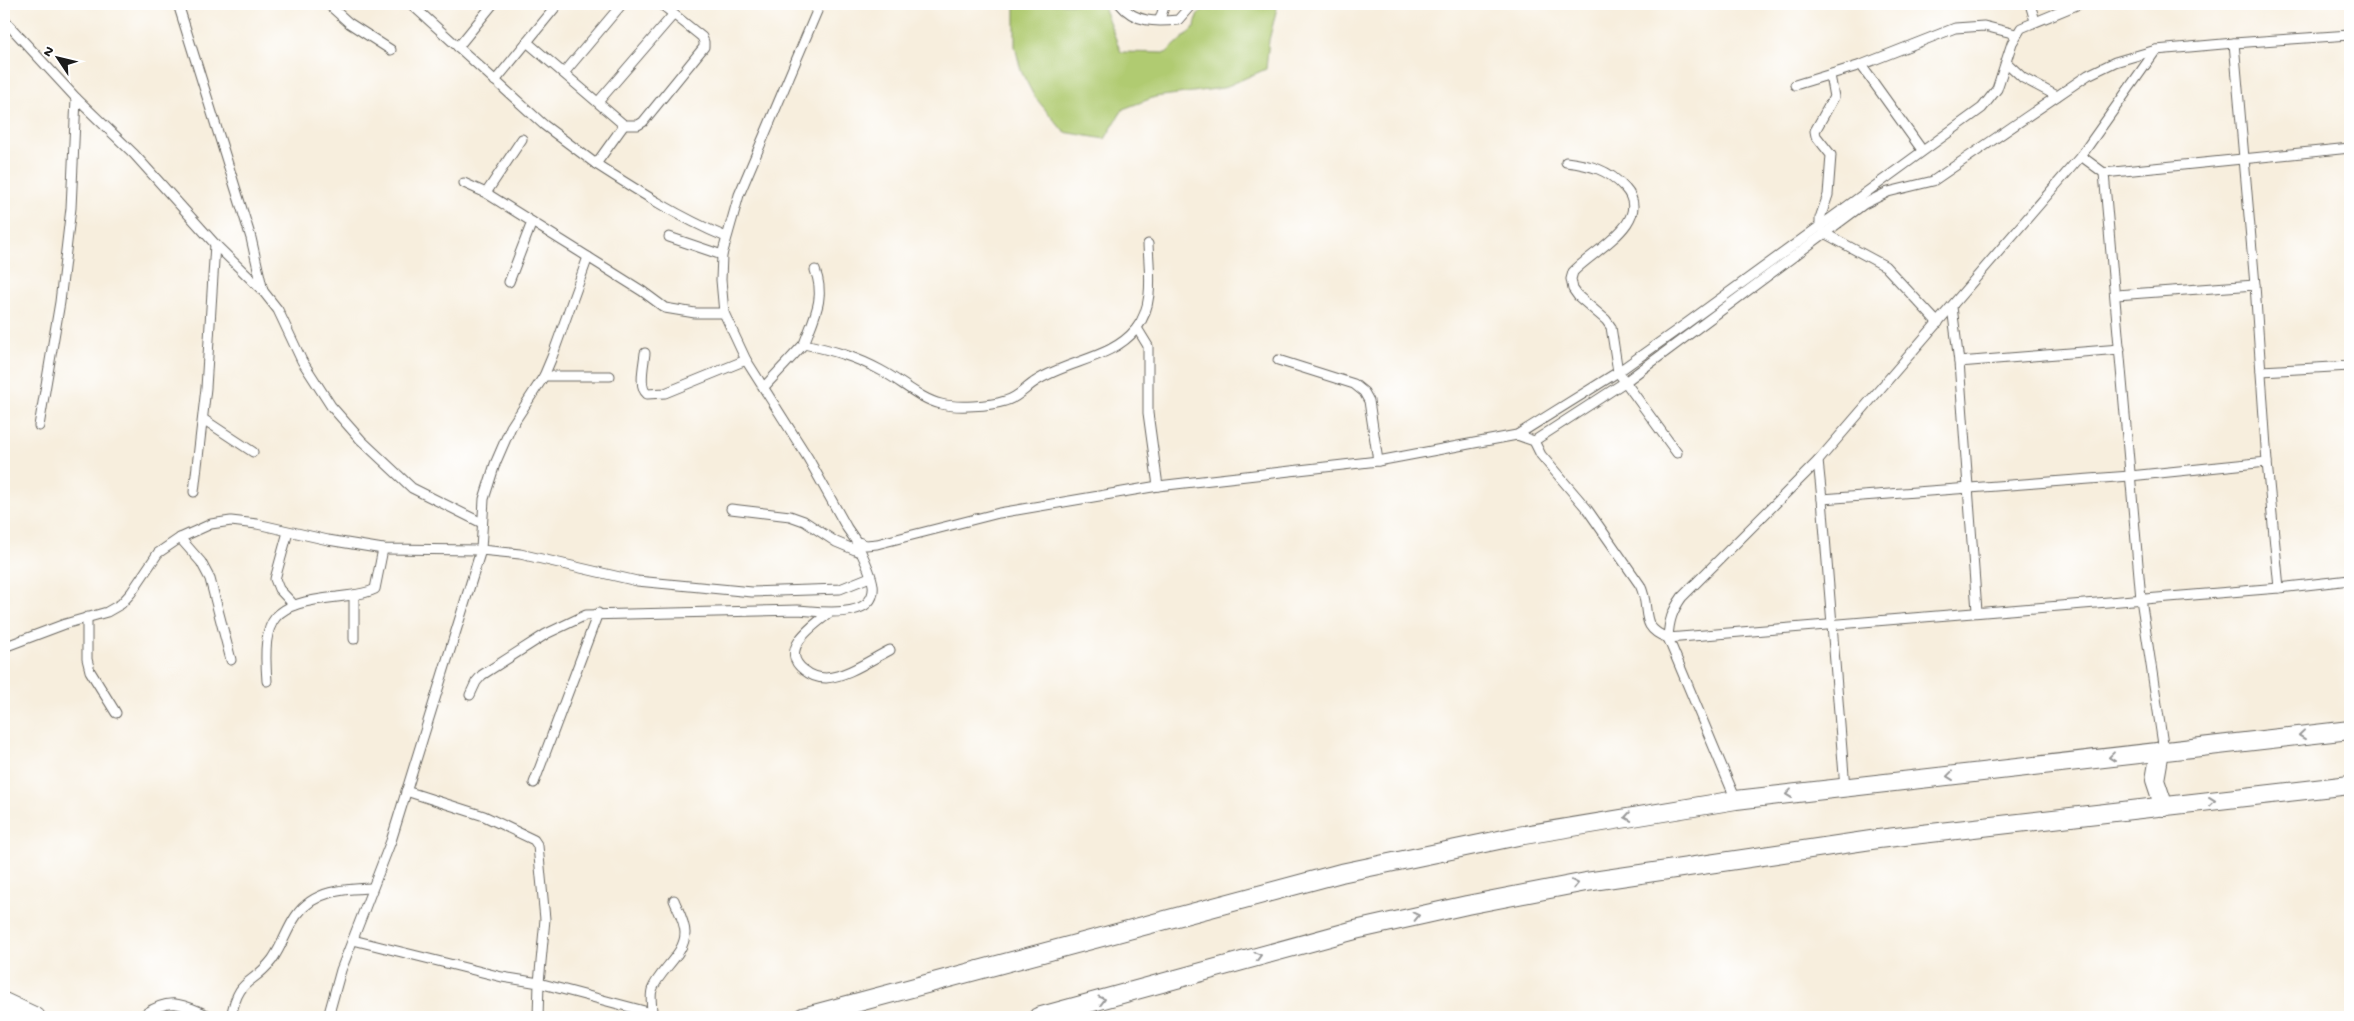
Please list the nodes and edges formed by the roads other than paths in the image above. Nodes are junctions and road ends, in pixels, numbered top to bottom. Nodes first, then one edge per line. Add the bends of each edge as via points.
1 (178, 4) edge
2 (411, 4) edge
3 (558, 4) edge
4 (622, 4) edge
5 (661, 4) edge
6 (820, 4) edge
7 (1120, 4) edge
8 (1165, 4) edge
9 (1192, 4) edge
10 (2030, 4) edge
11 (2079, 4) edge
12 (490, 5) edge
13 (333, 6) edge
14 (673, 15) junction
15 (1160, 19) junction
16 (4, 20) edge
17 (2035, 20) junction
18 (2016, 34) junction
19 (2350, 36) edge
20 (527, 42) junction
21 (2234, 43) junction
22 (458, 47) junction
23 (391, 50) dead end
24 (2156, 50) junction
25 (2007, 62) junction
26 (1861, 65) junction
27 (564, 73) junction
28 (1830, 75) junction
29 (495, 81) junction
30 (1795, 86) dead end
31 (2057, 96) junction
32 (76, 98) junction
33 (598, 102) junction
34 (624, 125) junction
35 (522, 139) dead end
36 (2350, 148) edge
37 (1922, 150) junction
38 (2081, 156) junction
39 (2244, 159) junction
40 (1566, 162) dead end
41 (596, 164) junction
42 (2104, 173) junction
43 (464, 183) dead end
44 (486, 193) junction
45 (532, 222) junction
46 (1822, 229) junction
47 (726, 236) junction
48 (669, 237) dead end
49 (215, 244) junction
50 (1148, 244) dead end
51 (722, 255) junction
52 (588, 257) junction
53 (815, 270) dead end
54 (510, 282) dead end
55 (2254, 285) junction
56 (263, 291) junction
57 (2116, 295) junction
58 (1952, 306) junction
59 (724, 313) junction
60 (1938, 323) junction
61 (1137, 328) junction
62 (804, 344) junction
63 (2120, 349) junction
64 (645, 353) dead end
65 (746, 360) junction
66 (1278, 360) dead end
67 (1959, 362) junction
68 (2350, 366) edge
69 (2261, 371) junction
70 (1618, 372) junction
71 (544, 376) junction
72 (610, 376) dead end
73 (1625, 382) junction
74 (764, 387) junction
75 (203, 419) junction
76 (39, 426) dead end
77 (1517, 435) junction
78 (1534, 441) junction
79 (252, 452) dead end
80 (1677, 453) dead end
81 (1378, 460) junction
82 (1818, 461) junction
83 (2268, 462) junction
84 (2130, 476) junction
85 (1158, 486) junction
86 (1970, 487) junction
87 (194, 492) dead end
88 (1822, 499) junction
89 (731, 508) dead end
90 (482, 523) junction
91 (288, 532) junction
92 (180, 538) junction
93 (856, 541) junction
94 (382, 548) junction
95 (481, 550) junction
96 (860, 552) junction
97 (870, 577) junction
98 (2350, 580) edge
99 (2279, 588) junction
100 (354, 595) junction
101 (2141, 599) junction
102 (294, 605) junction
103 (1977, 612) junction
104 (598, 613) junction
105 (828, 614) junction
106 (86, 618) junction
107 (1832, 624) junction
108 (1668, 638) junction
109 (354, 639) dead end
110 (4, 648) edge
111 (890, 650) dead end
112 (231, 660) dead end
113 (267, 681) dead end
114 (470, 695) dead end
115 (116, 713) dead end
116 (2350, 730) edge
117 (2162, 751) junction
118 (534, 783) dead end
119 (2350, 785) edge
120 (1845, 788) junction
121 (406, 791) junction
122 (1736, 800) junction
123 (2164, 807) junction
124 (372, 888) junction
125 (674, 900) dead end
126 (353, 940) junction
127 (539, 982) junction
128 (4, 1002) edge
129 (145, 1014) dead end
130 (654, 1015) edge
131 (36, 1017) edge
132 (213, 1017) edge
133 (232, 1017) edge
134 (328, 1017) edge
135 (538, 1017) edge
136 (803, 1017) edge
137 (1038, 1017) edge

1 - 56 street via 252,238
2 - 22 street
3 - 20 street
4 - 27 street
5 - 14 street
6 - 47 street via 739,195
7 - 15 street via 1136,19
8 - 15 street
9 - 15 street via 1178,20
10 - 17 street
11 - 17 street
12 - 22 street
13 - 23 street via 349,23
14 - 33 street
14 - 34 street via 702,37 704,47 643,122
16 - 32 street
17 - 18 street
18 - 25 street
18 - 26 street via 1984,26 1955,28
19 - 21 street
20 - 27 street
20 - 29 street
21 - 24 street
21 - 39 street
22 - 29 street
24 - 31 street via 2115,62
24 - 38 street
25 - 31 street via 2023,78
25 - 37 street via 1990,100
26 - 28 street
26 - 37 street
27 - 33 street
28 - 30 street
28 - 46 street via 1834,97 1815,131 1831,155 1828,194 1820,218
29 - 41 street via 544,125
31 - 46 street via 1933,181 1876,198
32 - 49 street via 134,154
32 - 76 street via 68,236 52,361
33 - 34 street
34 - 41 street
35 - 44 street
36 - 39 street
37 - 46 street
38 - 42 street
38 - 58 street
39 - 42 street
39 - 55 street
40 - 70 street via 1600,168 1631,194 1633,212 1629,222 1580,265 1571,279 1572,289 1611,327
41 - 47 street via 697,225
42 - 57 street
43 - 44 street
44 - 45 street
45 - 52 street
45 - 54 street
46 - 60 street via 1885,266
46 - 70 street
46 - 73 street
47 - 51 street
48 - 51 street
49 - 56 street
49 - 75 street
50 - 61 street via 1150,291
51 - 59 street
52 - 59 street via 665,308
52 - 71 street
53 - 62 street via 820,283 820,297
55 - 57 street
55 - 69 street
56 - 90 street via 278,310 302,361 331,406 361,440 412,488
57 - 63 street
58 - 60 street
58 - 67 street
59 - 65 street
60 - 82 street
61 - 62 street via 1113,349 1050,374 1016,397 1004,402 956,406 927,398 862,361
61 - 85 street via 1148,346 1148,413
62 - 74 street
63 - 67 street
63 - 84 street
64 - 65 street via 643,386 647,394 665,393
65 - 74 street
66 - 81 street via 1354,384 1364,392 1369,401
67 - 86 street
68 - 69 street
69 - 83 street
70 - 73 street
70 - 77 street
71 - 72 street
71 - 90 street via 518,413 508,435 484,499
73 - 78 street
73 - 80 street
74 - 93 street
75 - 79 street
75 - 87 street
77 - 78 street
77 - 81 street
78 - 108 street via 1541,455 1587,509 1640,585 1650,628
81 - 85 street
82 - 88 street
82 - 108 street via 1682,597 1673,609
83 - 84 street
83 - 99 street
84 - 86 street
84 - 101 street
85 - 93 street via 999,513 877,544 866,545
86 - 88 street
86 - 103 street
88 - 107 street
89 - 96 street via 790,516
90 - 95 street
91 - 92 street via 231,521 196,529
91 - 94 street
91 - 102 street via 275,578 279,589
92 - 106 street via 158,553 121,604 108,612
92 - 112 street via 201,562 210,579
93 - 96 street
94 - 95 street
94 - 100 street via 375,589
95 - 97 street via 520,554 637,581 752,592 840,589
95 - 121 street
96 - 97 street
97 - 105 street via 872,596 867,603 856,610
98 - 99 street
99 - 101 street
100 - 102 street via 314,599
100 - 109 street
101 - 103 street
101 - 117 street
102 - 113 street via 281,611 268,627 265,653
103 - 107 street
104 - 105 street via 798,610
104 - 114 street via 578,617 546,634 482,675
104 - 118 street
105 - 111 street via 804,633 796,644 794,656 808,673 818,678 841,675
106 - 110 street
106 - 115 street via 90,671
107 - 108 street
107 - 120 street
108 - 122 street
116 -> 117 highway
117 -> 120 highway
117 - 123 highway via 2155,780
123 -> 119 highway
120 -> 122 highway
121 - 124 street
121 - 127 street via 484,816 534,840 538,846 545,919
122 -> 136 highway via 1518,836 1341,873
137 -> 123 highway via 1355,930 1586,882 1878,839
124 - 126 street
124 - 133 street via 337,889 304,906 272,960 237,993
125 - 130 street via 685,935 676,955 651,991
126 - 127 street via 502,977
126 - 134 street
127 - 130 street
127 - 135 street
128 - 131 highway
129 - 132 street via 169,1002

